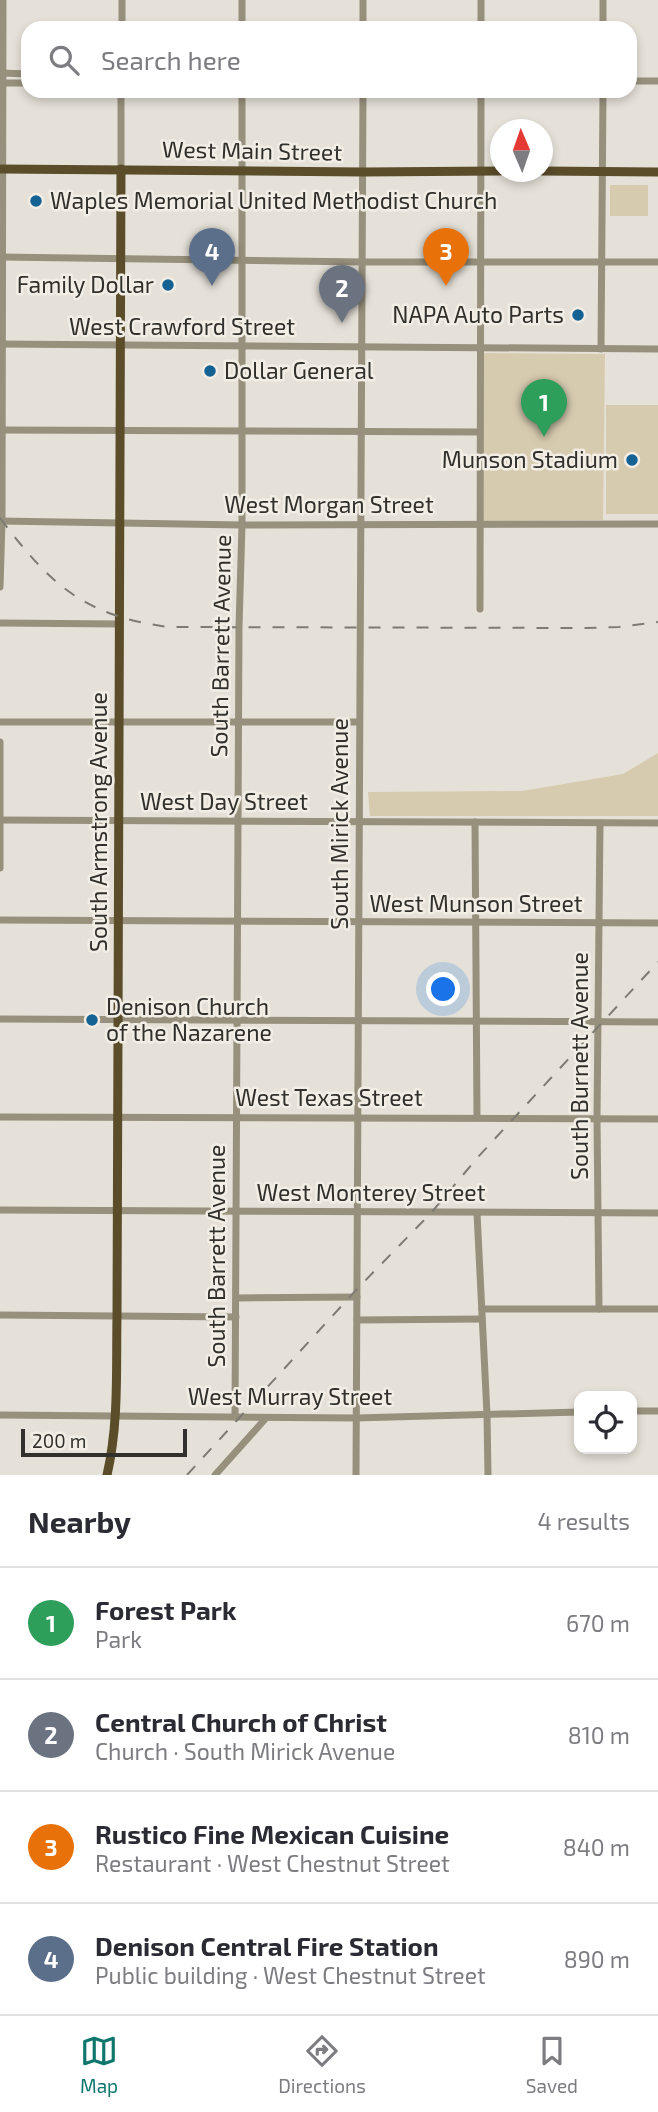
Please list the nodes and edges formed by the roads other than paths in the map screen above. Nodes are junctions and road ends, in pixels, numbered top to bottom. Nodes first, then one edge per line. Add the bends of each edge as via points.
1 (3, 0) edge
2 (122, 0) edge
3 (242, 0) edge
4 (363, 0) edge
5 (481, 0) edge
6 (603, 0) edge
7 (121, 21) edge
8 (242, 21) edge
9 (363, 21) edge
10 (481, 21) edge
11 (603, 21) edge
12 (1, 73) edge
13 (21, 74) edge
14 (637, 81) edge
15 (658, 81) edge
16 (1, 83) edge
17 (21, 83) edge
18 (121, 98) edge
19 (242, 98) edge
20 (363, 98) edge
21 (481, 98) edge
22 (603, 98) edge
23 (1, 168) edge
24 (121, 169) junction
25 (242, 170) junction
26 (480, 171) junction
27 (490, 171) edge
28 (553, 171) edge
29 (363, 172) junction
30 (602, 172) junction
31 (658, 172) edge
32 (1, 257) edge
33 (121, 259) junction
34 (242, 260) junction
35 (481, 261) junction
36 (363, 262) junction
37 (601, 262) junction
38 (658, 262) edge
39 (1, 344) edge
40 (120, 346) junction
41 (243, 346) junction
42 (362, 347) junction
43 (480, 347) junction
44 (601, 349) junction
45 (658, 349) edge
46 (1, 430) edge
47 (121, 431) junction
48 (241, 432) junction
49 (360, 432) junction
50 (479, 432) junction
51 (1, 521) edge
52 (121, 523) junction
53 (359, 524) junction
54 (480, 524) junction
55 (658, 524) edge
56 (242, 525) junction
57 (0, 587) edge
58 (480, 609) dead end
59 (0, 623) edge
60 (119, 624) junction
61 (0, 722) edge
62 (119, 722) junction
63 (239, 722) junction
64 (359, 722) junction
65 (0, 742) edge
66 (0, 820) edge
67 (119, 821) junction
68 (238, 822) junction
69 (359, 822) junction
70 (475, 822) junction
71 (600, 823) junction
72 (658, 823) edge
73 (0, 868) edge
74 (0, 920) edge
75 (118, 920) junction
76 (239, 920) junction
77 (359, 923) junction
78 (477, 923) junction
79 (600, 923) junction
80 (658, 923) edge
81 (0, 1019) edge
82 (118, 1020) junction
83 (358, 1020) junction
84 (238, 1021) junction
85 (477, 1021) junction
86 (658, 1022) edge
87 (598, 1023) junction
88 (0, 1117) edge
89 (117, 1117) junction
90 (238, 1117) junction
91 (357, 1117) junction
92 (477, 1118) junction
93 (597, 1118) junction
94 (658, 1119) edge
95 (0, 1210) edge
96 (117, 1211) junction
97 (359, 1211) junction
98 (237, 1212) junction
99 (477, 1213) junction
100 (598, 1213) junction
101 (658, 1213) edge
102 (357, 1297) junction
103 (237, 1298) junction
104 (482, 1309) junction
105 (599, 1309) junction
106 (658, 1309) edge
107 (0, 1316) edge
108 (117, 1317) junction
109 (236, 1317) junction
110 (482, 1318) junction
111 (357, 1320) junction
112 (637, 1411) edge
113 (658, 1411) edge
114 (574, 1412) edge
115 (487, 1413) junction
116 (0, 1415) edge
117 (116, 1417) junction
118 (235, 1417) junction
119 (266, 1418) junction
120 (356, 1418) junction
121 (107, 1475) edge
122 (215, 1475) edge
123 (356, 1475) edge
124 (488, 1475) edge

1 - 12 street
2 - 7 street
3 - 8 street
4 - 9 street
5 - 10 street
6 - 11 street
12 - 13 street
12 - 16 street
14 - 15 street
16 - 17 street
16 - 23 street
18 - 24 street
19 - 25 street, South Barrett Avenue
20 - 29 street, South Mirick Avenue
21 - 26 street
22 - 30 street
23 - 24 main road, West Main Street
23 - 32 street
24 - 25 main road, West Main Street
24 - 33 main road, South Armstrong Avenue
25 - 29 main road, West Main Street
25 - 34 street, South Barrett Avenue
26 - 27 main road, West Main Street
26 - 29 main road, West Main Street
26 - 35 street
28 - 30 main road
29 - 36 street, South Mirick Avenue
30 - 31 main road
30 - 37 street
32 - 33 street
32 - 39 street
33 - 34 street
33 - 40 main road, South Armstrong Avenue
34 - 36 street
34 - 41 street, South Barrett Avenue
35 - 36 street
35 - 37 street
35 - 43 street
36 - 42 street, South Mirick Avenue
37 - 38 street
37 - 44 street
39 - 40 street, West Crawford Street
39 - 46 street
40 - 41 street, West Crawford Street
40 - 47 main road, South Armstrong Avenue
41 - 42 street, West Crawford Street
41 - 48 street, South Barrett Avenue
42 - 43 street, West Crawford Street
42 - 49 street, South Mirick Avenue
43 - 44 street, West Crawford Street
43 - 50 street
44 - 45 street, West Crawford Street
46 - 47 street
46 - 51 street
47 - 48 street
47 - 52 main road, South Armstrong Avenue
48 - 49 street
48 - 56 street, South Barrett Avenue
49 - 50 street
49 - 53 street, South Mirick Avenue
50 - 54 street
51 - 52 street, West Morgan Street
51 - 57 street
52 - 56 street, West Morgan Street
52 - 60 main road, South Armstrong Avenue
53 - 54 street, West Morgan Street
53 - 56 street, West Morgan Street
53 - 64 street, South Mirick Avenue
54 - 55 street, West Morgan Street
54 - 58 street
56 - 63 street, South Barrett Avenue
59 - 60 street
60 - 62 main road, South Armstrong Avenue
61 - 62 street
62 - 63 street
62 - 67 main road, South Armstrong Avenue
63 - 64 street
63 - 68 street, South Barrett Avenue
64 - 69 street, South Mirick Avenue
65 - 66 street
66 - 67 street, West Day Street
66 - 73 street
67 - 68 street, West Day Street
67 - 75 main road, South Armstrong Avenue
68 - 69 street, West Day Street
68 - 76 street, South Barrett Avenue
69 - 70 street, West Day Street
69 - 77 street, South Mirick Avenue
70 - 71 street, West Day Street
70 - 78 street
71 - 72 street, West Day Street
71 - 79 street, South Burnett Avenue
74 - 75 street, West Munson Street
75 - 76 street, West Munson Street
75 - 82 main road, South Armstrong Avenue
76 - 77 street, West Munson Street
76 - 84 street, South Barrett Avenue
77 - 78 street, West Munson Street
77 - 83 street, South Mirick Avenue
78 - 79 street, West Munson Street
78 - 85 street
79 - 80 street, West Munson Street
79 - 87 street, South Burnett Avenue
81 - 82 street
82 - 84 street
82 - 89 main road, South Armstrong Avenue
83 - 84 street
83 - 85 street
83 - 91 street, South Mirick Avenue
84 - 90 street, South Barrett Avenue
85 - 87 street
85 - 92 street
86 - 87 street
87 - 93 street, South Burnett Avenue
88 - 89 street, West Texas Street
89 - 90 street, West Texas Street
89 - 96 main road, South Armstrong Avenue
90 - 91 street, West Texas Street
90 - 98 street, South Barrett Avenue
91 - 92 street, West Texas Street
91 - 97 street, South Mirick Avenue
92 - 93 street, West Texas Street
93 - 94 street, West Texas Street
93 - 100 street, South Burnett Avenue
95 - 96 street, West Monterey Street
96 - 98 street, West Monterey Street
96 - 108 main road, South Armstrong Avenue
97 - 98 street, West Monterey Street
97 - 99 street, West Monterey Street
97 - 102 street, South Mirick Avenue
98 - 103 street, South Barrett Avenue
99 - 100 street, West Monterey Street
99 - 104 street
100 - 101 street, West Monterey Street
100 - 105 street, South Burnett Avenue
102 - 103 street
102 - 111 street, South Mirick Avenue
103 - 109 street, South Barrett Avenue
104 - 105 street
104 - 110 street
105 - 106 street
107 - 108 street
108 - 109 street
108 - 117 main road, South Armstrong Avenue
109 - 118 street, South Barrett Avenue
110 - 111 street
110 - 115 street
111 - 120 street, South Mirick Avenue
112 - 113 street
114 - 115 street, West Murray Street
115 - 120 street, West Murray Street
115 - 124 street
116 - 117 street, West Murray Street
117 - 118 street, West Murray Street
117 - 121 main road, South Armstrong Avenue
118 - 119 street, West Murray Street
119 - 120 street, West Murray Street
119 - 122 street
120 - 123 street, South Mirick Avenue

